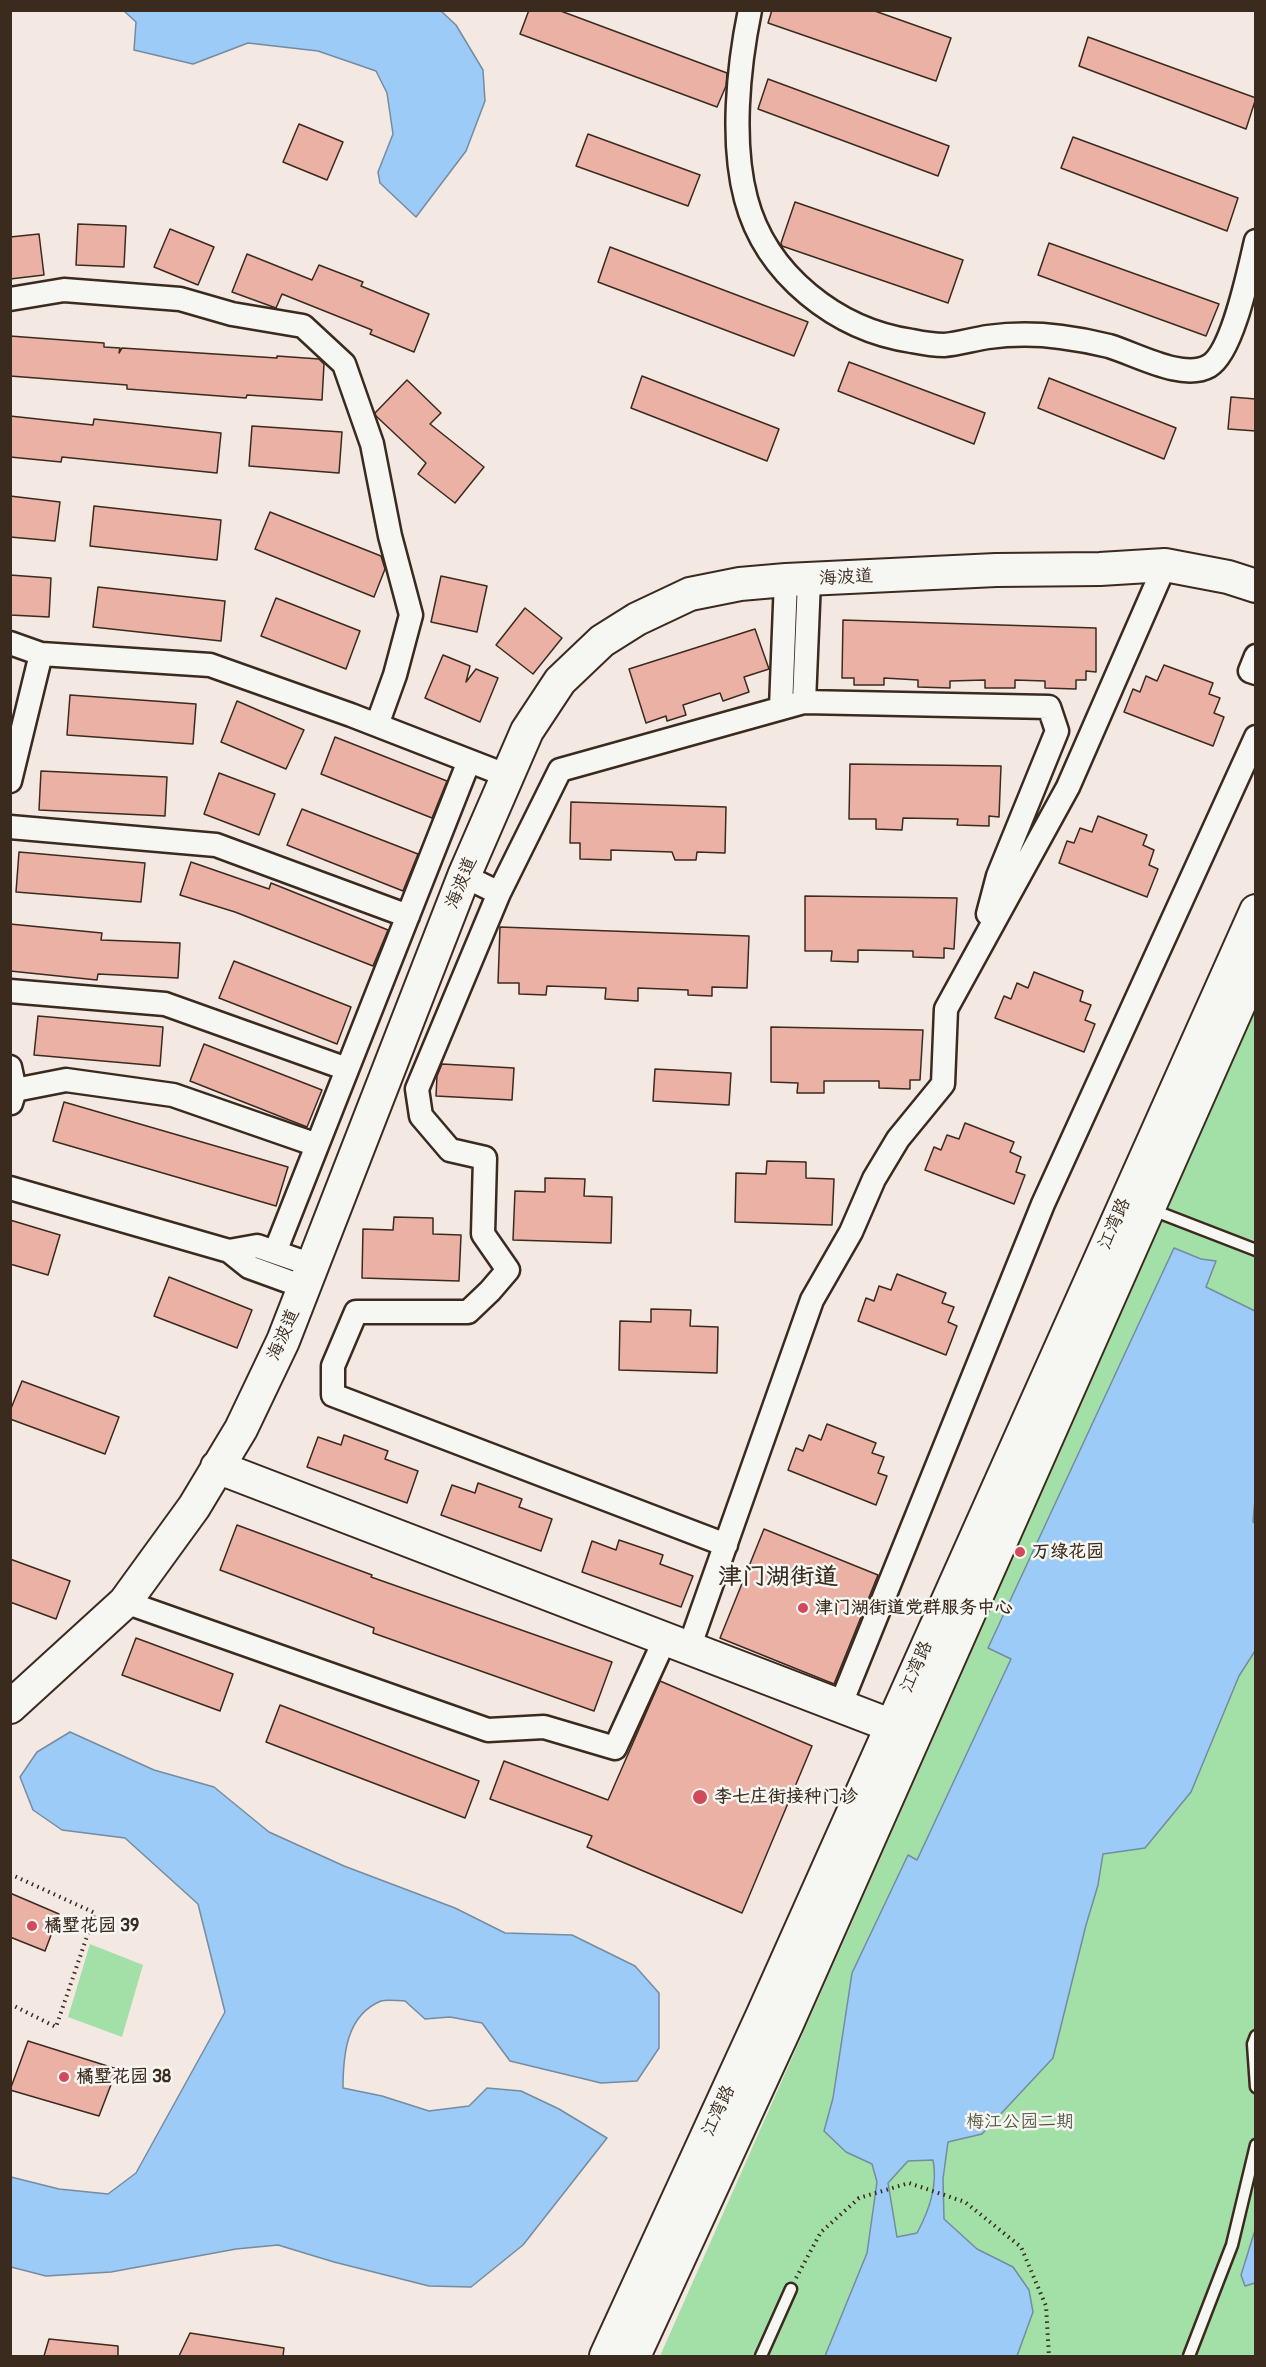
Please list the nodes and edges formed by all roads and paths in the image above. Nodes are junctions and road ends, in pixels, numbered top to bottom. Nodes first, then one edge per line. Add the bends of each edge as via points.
1 (750, 10) edge
2 (1256, 241) edge
3 (10, 299) edge
4 (1165, 565) junction
5 (798, 580) junction
6 (1256, 586) edge
7 (10, 643) edge
8 (41, 654) junction
9 (1256, 656) edge
10 (1256, 673) edge
11 (804, 702) junction
12 (781, 708) junction
13 (377, 725) junction
14 (1256, 737) edge
15 (469, 761) junction
16 (508, 776) junction
17 (10, 781) edge
18 (10, 827) edge
19 (464, 876) junction
20 (499, 893) junction
21 (1256, 911) edge
22 (408, 916) junction
23 (979, 946) junction
24 (1256, 966) edge
25 (10, 991) edge
26 (10, 1067) edge
27 (347, 1069) junction
28 (13, 1097) edge
29 (317, 1145) junction
30 (10, 1188) edge
31 (1147, 1208) junction
32 (1256, 1250) edge
33 (229, 1251) junction
34 (275, 1252) junction
35 (308, 1276) junction
36 (217, 1467) junction
37 (726, 1545) junction
38 (125, 1602) junction
39 (677, 1644) junction
40 (840, 1706) junction
41 (10, 1707) edge
42 (903, 1730) junction
43 (10, 1874) edge
44 (10, 2004) edge
45 (1256, 2036) edge
46 (1256, 2087) edge
47 (1256, 2145) edge
48 (791, 2289) joint
49 (606, 2356) edge
50 (634, 2356) edge
51 (761, 2356) edge
52 (1049, 2356) edge
53 (1189, 2356) edge

1 - 2 street via 742,56 739,146 753,222 767,247 797,284 859,328 944,345 991,337 1057,336 1108,346 1177,369 1194,370 1218,359 1227,344
3 - 13 street via 64,290 180,298 232,314 303,326 344,364 372,444 411,615
4 - 5 main road, 海波道
4 - 6 main road, 海波道
4 - 23 street via 1068,787
5 - 11 street
5 - 12 street
5 - 16 main road, 海波道 via 690,594 602,641 560,681 527,731
7 - 8 street
8 - 13 street via 210,665
8 - 17 street
9 - 10 street via 1250,671
11 - 12 street
11 - 23 street via 1049,707 1057,731 998,876
12 - 20 street via 560,770
13 - 15 street
14 - 40 street via 1043,1204
15 - 16 street
15 - 22 street
16 - 19 main road, 海波道
18 - 22 street via 216,845
19 - 20 street
19 - 35 main road, 海波道
20 - 37 street via 417,1089 421,1116 450,1150 486,1158 483,1234 508,1269 468,1312 356,1312 333,1366 333,1395
21 - 42 main road, 江湾路
22 - 27 street
23 - 37 street via 946,1009 944,1084 898,1139 812,1300
24 - 31 main road, 江湾路
25 - 27 street via 165,1004
26 - 28 street
27 - 29 street
28 - 29 street via 66,1080 173,1095
29 - 34 street
30 - 33 street
31 - 32 lane
31 - 42 main road, 江湾路
33 - 34 street via 257,1246
33 - 35 street via 249,1267
34 - 35 street
35 - 36 main road, 海波道 via 283,1341 241,1429
36 - 38 main road, 海波道 via 194,1507
36 - 39 main road
37 - 39 street
38 - 39 street via 488,1730 544,1727 615,1748
38 - 41 main road, 海波道
39 - 40 main road
40 - 42 main road
42 - 49 main road, 江湾路 via 763,2014
42 - 50 main road, 江湾路 via 787,2024
43 - 44 path via 95,1913 56,2027
45 - 46 lane
47 - 53 lane via 1232,2245
48 - 51 lane
48 - 52 path via 821,2232 851,2205 859,2198 909,2183 965,2202 1022,2247 1046,2306

